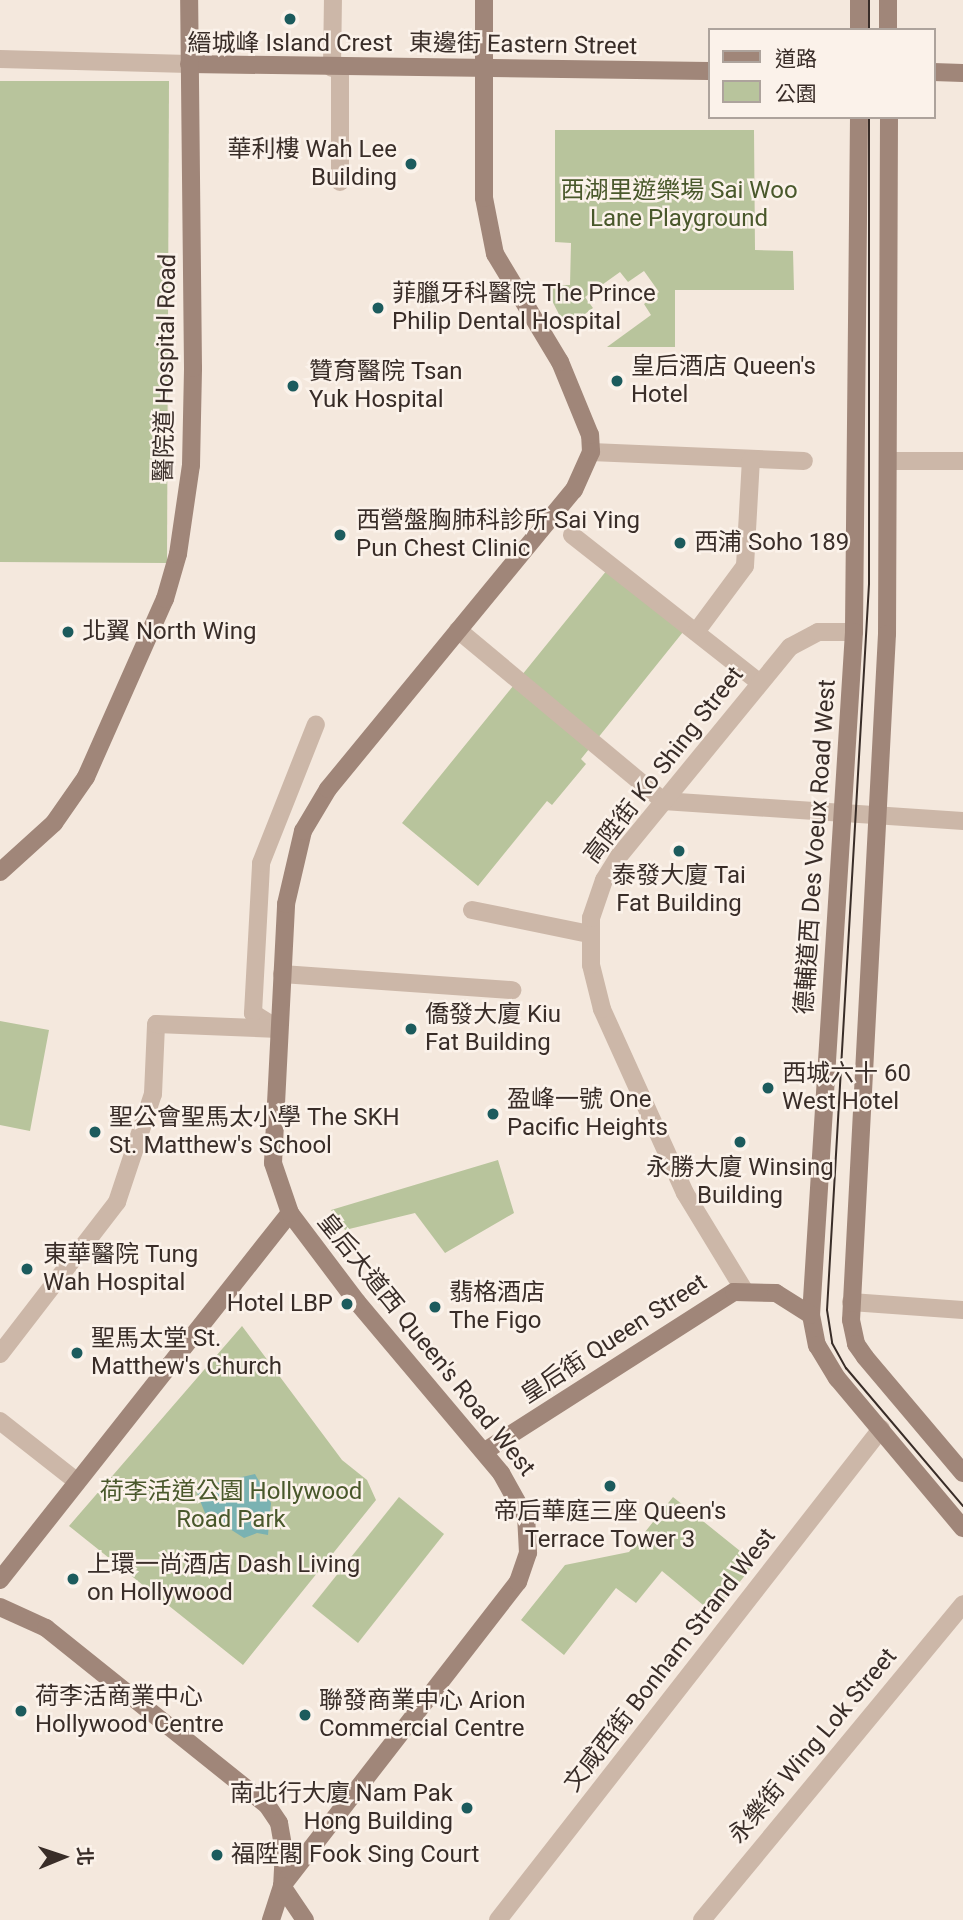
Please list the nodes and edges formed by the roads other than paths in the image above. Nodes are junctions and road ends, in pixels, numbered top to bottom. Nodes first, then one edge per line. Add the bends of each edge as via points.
1 (190, 0) edge
2 (333, 0) edge
3 (484, 0) edge
4 (859, 0) edge
5 (888, 0) edge
6 (859, 28) edge
7 (888, 28) edge
8 (0, 59) edge
9 (189, 64) junction
10 (336, 68) junction
11 (484, 68) junction
12 (708, 71) edge
13 (935, 72) edge
14 (963, 72) edge
15 (859, 119) edge
16 (888, 119) edge
17 (340, 182) dead end
18 (591, 452) junction
19 (751, 459) junction
20 (804, 461) dead end
21 (889, 461) junction
22 (963, 461) edge
23 (572, 536) dead end
24 (458, 630) junction
25 (696, 632) junction
26 (854, 632) junction
27 (760, 682) junction
28 (316, 724) dead end
29 (663, 801) junction
30 (842, 814) junction
31 (878, 816) junction
32 (963, 821) edge
33 (0, 872) edge
34 (472, 910) dead end
35 (589, 934) junction
36 (282, 974) junction
37 (512, 990) dead end
38 (279, 1029) junction
39 (290, 1213) junction
40 (744, 1290) junction
41 (852, 1302) junction
42 (963, 1310) edge
43 (811, 1315) junction
44 (0, 1354) edge
45 (0, 1421) edge
46 (881, 1429) junction
47 (485, 1451) junction
48 (963, 1473) edge
49 (75, 1480) junction
50 (963, 1528) edge
51 (0, 1580) edge
52 (963, 1604) edge
53 (0, 1607) edge
54 (282, 1886) junction
55 (271, 1920) edge
56 (305, 1920) edge
57 (498, 1920) edge
58 (702, 1920) edge

1 - 9 main road, 醫院道 Hospital Road
2 - 10 street
3 - 11 main road
4 - 6 main road
5 - 7 main road
8 - 9 street, 東邊街 Eastern Street
9 - 10 main road, 東邊街 Eastern Street
9 - 33 main road, 醫院道 Hospital Road via 191,465 175,567 86,777 54,823
10 - 11 main road, 東邊街 Eastern Street
10 - 17 street
11 - 12 main road, 東邊街 Eastern Street
11 - 18 main road via 484,198 495,254 560,362 590,435
13 - 14 main road
15 - 26 main road, 德輔道西 Des Voeux Road West
16 - 21 main road
18 - 19 street
18 - 24 main road, 皇后大道西 Queen's Road West via 574,490
19 - 20 street
19 - 25 street via 745,566
21 - 22 street
21 - 31 main road
23 - 25 street
24 - 29 street
24 - 36 main road, 皇后大道西 Queen's Road West via 314,809 289,879
25 - 27 street
26 - 27 street, 高陞街 Ko Shing Street via 803,636
26 - 30 main road, 德輔道西 Des Voeux Road West
27 - 29 street, 高陞街 Ko Shing Street
28 - 38 street via 261,863 253,1013
29 - 30 street
29 - 35 street, 高陞街 Ko Shing Street via 604,880
30 - 31 street
30 - 43 main road, 德輔道西 Des Voeux Road West
31 - 32 street
31 - 41 main road
34 - 35 street
35 - 40 street, 高陞街 Ko Shing Street via 596,992 621,1052 685,1193
36 - 37 street
36 - 38 main road, 皇后大道西 Queen's Road West
38 - 39 main road, 皇后大道西 Queen's Road West via 273,1163
38 - 44 street via 156,1024 153,1094 117,1202
39 - 47 main road, 皇后大道西 Queen's Road West via 357,1302
39 - 49 main road
40 - 43 main road, 皇后街 Queen Street via 776,1293
40 - 47 main road, 皇后街 Queen Street via 724,1297
41 - 42 street
41 - 48 main road via 856,1344
43 - 46 main road, 德輔道西 Des Voeux Road West via 825,1359
45 - 49 street
46 - 50 main road, 德輔道西 Des Voeux Road West
46 - 57 street, 文咸西街 Bonham Strand West
47 - 54 main road, 皇后大道西 Queen's Road West via 526,1518 528,1553 518,1582
49 - 51 main road
52 - 58 street, 永樂街 Wing Lok Street
53 - 54 main road via 46,1628 267,1805 282,1836
54 - 55 main road
54 - 56 main road

